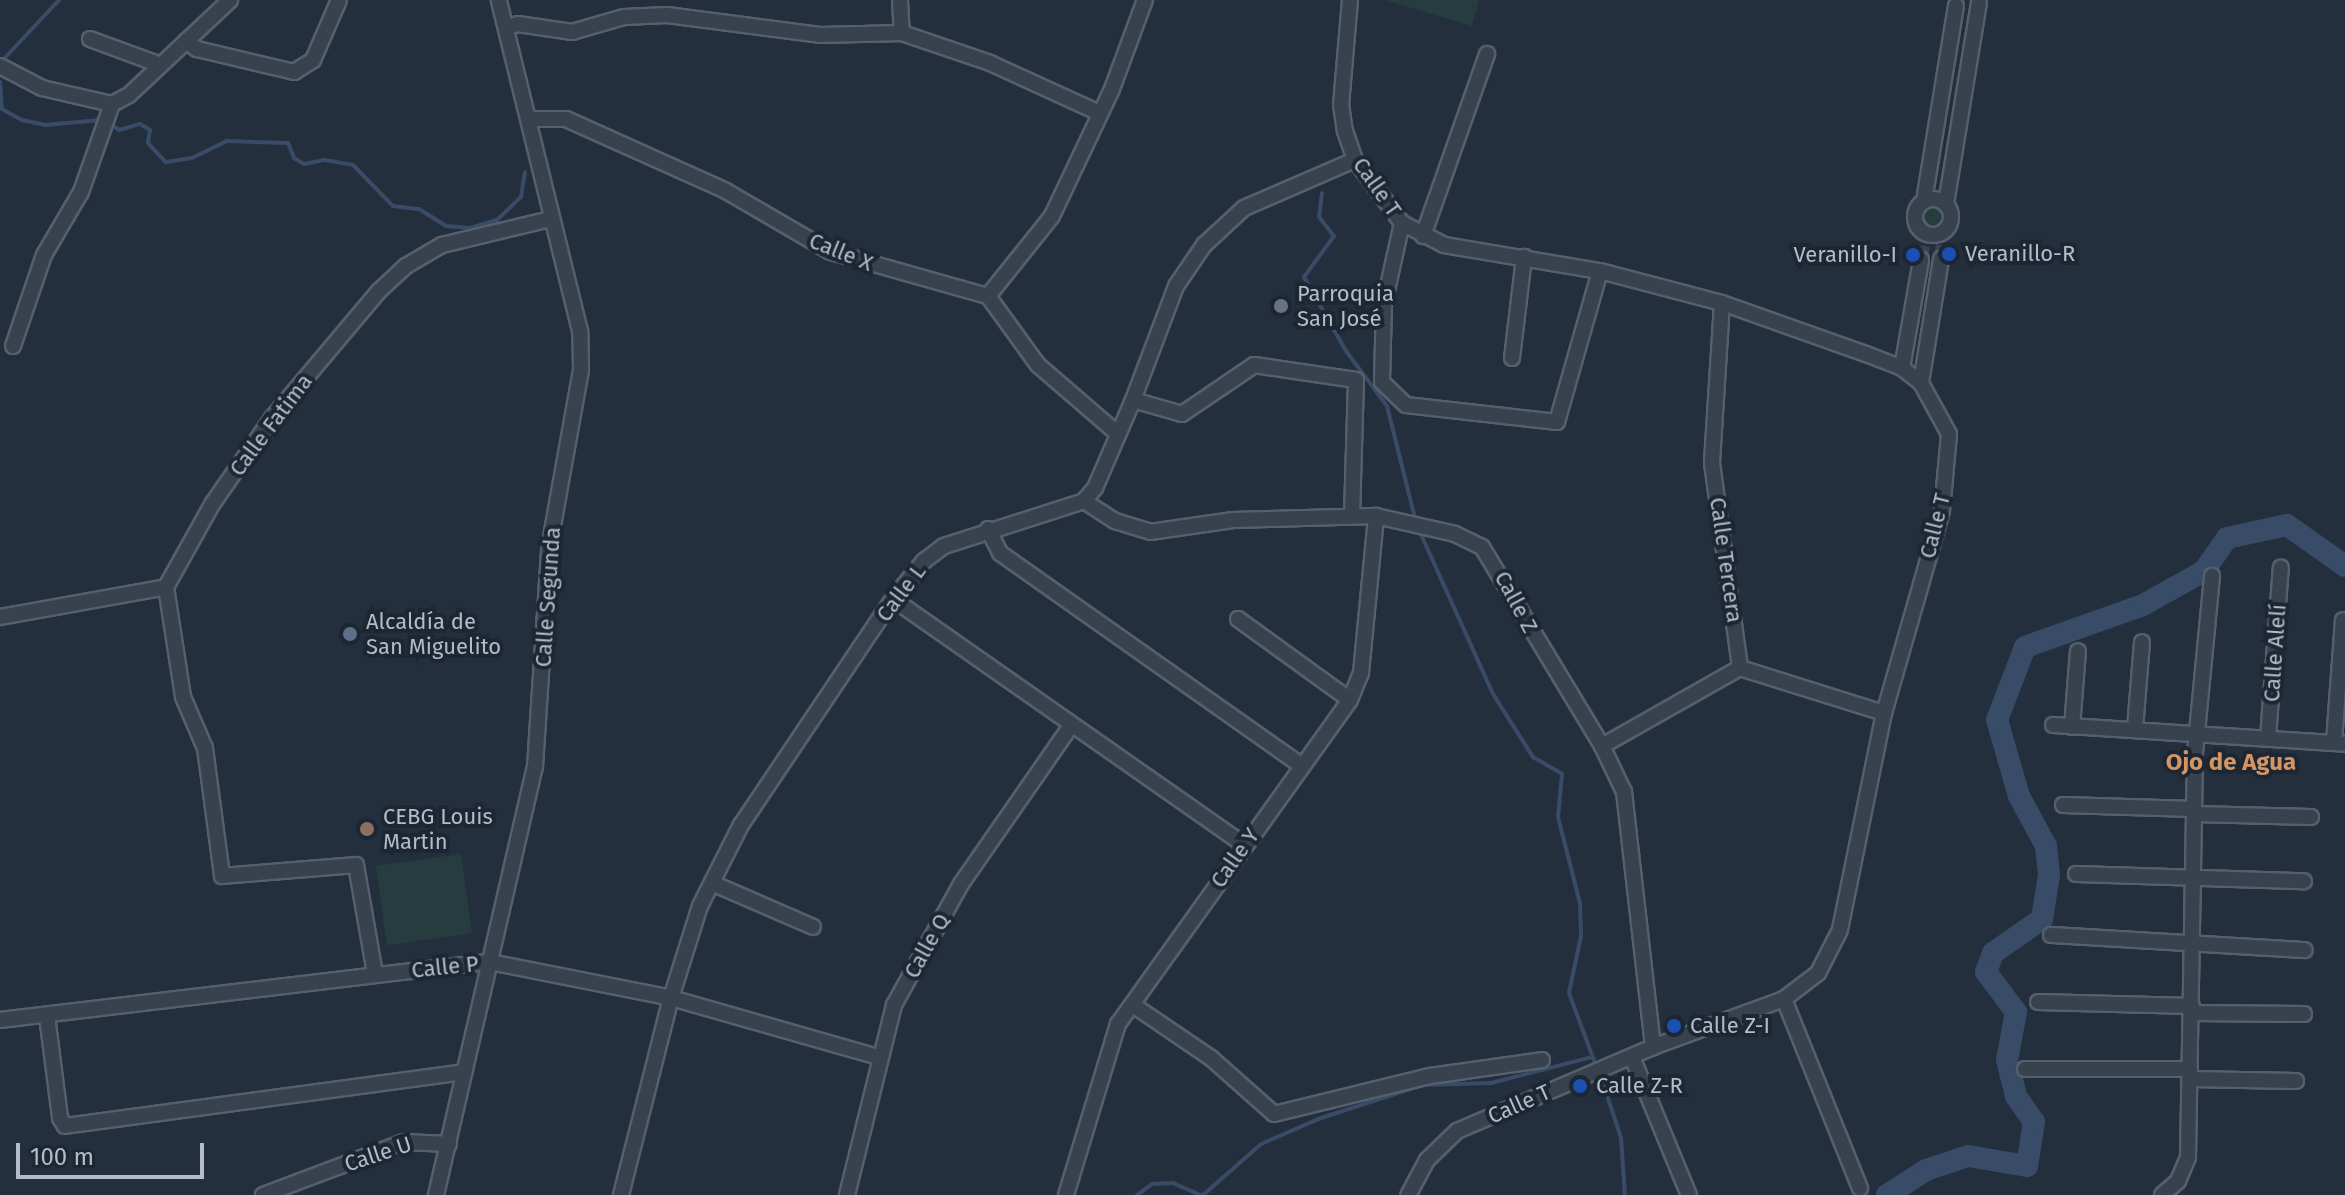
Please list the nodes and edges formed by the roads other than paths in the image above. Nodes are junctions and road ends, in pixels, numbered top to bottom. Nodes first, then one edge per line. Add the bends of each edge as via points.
1 (230, 0) edge
2 (339, 0) edge
3 (499, 0) edge
4 (900, 0) edge
5 (1145, 0) edge
6 (1350, 0) edge
7 (1980, 2) edge
8 (1952, 3) edge
9 (507, 27) junction
10 (902, 33) junction
11 (90, 39) dead end
12 (186, 41) junction
13 (1487, 54) dead end
14 (158, 64) junction
15 (2, 68) edge
16 (1099, 113) junction
17 (108, 118) junction
18 (529, 119) junction
19 (1355, 160) junction
20 (1924, 201) junction
21 (1946, 204) junction
22 (550, 219) junction
23 (1402, 223) junction
24 (1918, 228) junction
25 (1423, 236) junction
26 (1923, 243) tunnel mouth
27 (1524, 257) junction
28 (1941, 259) tunnel mouth
29 (1921, 260) tunnel mouth
30 (1600, 271) junction
31 (988, 296) junction
32 (1722, 303) junction
33 (1911, 320) junction
34 (1932, 324) junction
35 (13, 346) dead end
36 (1512, 358) dead end
37 (1902, 368) junction
38 (1921, 383) junction
39 (1133, 400) junction
40 (1118, 434) junction
41 (1084, 501) junction
42 (1352, 516) junction
43 (1376, 516) junction
44 (988, 529) junction
45 (2281, 567) dead end
46 (2212, 576) dead end
47 (166, 587) junction
48 (893, 599) junction
49 (0, 617) edge
50 (1238, 619) dead end
51 (2343, 620) dead end
52 (2142, 642) dead end
53 (2078, 651) dead end
54 (1740, 668) junction
55 (1350, 700) junction
56 (1884, 713) junction
57 (2053, 725) dead end
58 (1071, 726) junction
59 (2072, 727) junction
60 (2135, 729) junction
61 (2200, 733) junction
62 (2268, 738) junction
63 (2340, 743) edge
64 (1602, 746) junction
65 (1300, 765) junction
66 (2063, 805) dead end
67 (2194, 811) junction
68 (2311, 817) dead end
69 (1244, 845) junction
70 (2076, 874) dead end
71 (2195, 875) junction
72 (2304, 881) dead end
73 (712, 883) junction
74 (813, 927) dead end
75 (2051, 935) dead end
76 (2193, 942) junction
77 (2305, 950) dead end
78 (490, 962) junction
79 (375, 974) junction
80 (671, 998) junction
81 (1784, 999) junction
82 (2038, 1002) dead end
83 (1133, 1005) junction
84 (2192, 1009) junction
85 (2304, 1014) dead end
86 (47, 1016) junction
87 (0, 1020) edge
88 (1653, 1047) junction
89 (1632, 1057) junction
90 (881, 1058) junction
91 (1542, 1060) dead end
92 (2025, 1069) dead end
93 (464, 1072) junction
94 (2190, 1074) junction
95 (2296, 1081) dead end
96 (449, 1144) junction
97 (1860, 1188) dead end
98 (263, 1195) edge
99 (436, 1195) edge
100 (621, 1195) edge
101 (847, 1195) edge
102 (1066, 1195) edge
103 (1408, 1195) edge
104 (1689, 1195) edge
105 (2162, 1195) edge

1 - 12 street
2 - 12 street via 313,60 294,72 197,49
3 - 9 street, Calle Segunda
4 - 10 street
5 - 16 street
6 - 19 street, Calle T via 1341,104
7 - 8 street
7 - 21 street
8 - 20 street
9 - 10 street via 572,32 624,17 667,15 820,35
9 - 18 street, Calle Segunda
10 - 16 street via 990,63
11 - 14 street
12 - 14 street
13 - 25 street
14 - 17 street
15 - 17 street
16 - 31 street via 1052,216
17 - 35 street via 81,192 44,255
18 - 22 street, Calle Segunda
18 - 31 street, Calle X via 549,115 581,126 726,191 831,252
19 - 23 street, Calle T
19 - 39 street via 1293,184 1225,221 1176,286
20 - 21 street
20 - 24 street via 1915,211
21 - 24 street via 1951,221 1944,235 1927,235
22 - 47 street, Calle Fatima via 442,245 406,266 379,291 272,418 213,503
22 - 78 street, Calle Segunda via 580,331 581,370 549,548 535,767
23 - 25 street, Calle T
23 - 30 street via 1384,304 1382,382 1406,405 1557,422
24 - 26 street
25 - 27 street, Calle T via 1444,245
27 - 30 street, Calle T
27 - 36 street
28 - 34 street
29 - 33 street
30 - 32 street, Calle T
31 - 40 street via 1038,365
32 - 37 street, Calle T
32 - 54 street, Calle Tercera via 1712,463
33 - 34 street
33 - 37 street
34 - 38 street
37 - 38 street, Calle T
38 - 56 street, Calle T via 1949,434 1948,475
39 - 40 street
39 - 42 street via 1182,414 1254,365 1356,380
40 - 41 street
41 - 42 street, Calle Z via 1115,521 1150,532 1233,520
41 - 44 street, Calle L
42 - 43 street, Calle Z
43 - 55 street, Calle Y via 1361,673
43 - 64 street, Calle Z via 1455,534 1491,556
44 - 48 street, Calle L via 933,552
44 - 65 street via 1000,553
45 - 62 street, Calle Alelí
46 - 61 street
47 - 49 street
47 - 79 street via 183,697 205,748 222,876 356,865
48 - 58 street
48 - 73 street, Calle L via 741,825
50 - 55 street
51 - 63 street
52 - 60 street
53 - 59 street
54 - 56 street
54 - 64 street
55 - 65 street, Calle Y
56 - 81 street, Calle T via 1840,930 1818,973
57 - 59 street
58 - 69 street
58 - 90 street, Calle Q via 961,884 894,1005
59 - 60 street
60 - 61 street
61 - 62 street
61 - 67 street
62 - 63 street
64 - 88 street, Calle Z via 1624,792
65 - 69 street, Calle Y
66 - 67 street
67 - 68 street
67 - 71 street
69 - 83 street, Calle Y
70 - 71 street
71 - 72 street
71 - 76 street
73 - 74 street
73 - 80 street, Calle L
75 - 76 street
76 - 77 street
76 - 84 street
78 - 79 street, Calle P
78 - 80 street, Calle P
78 - 93 street, Calle Segunda
79 - 86 street, Calle P
80 - 90 street, Calle P
80 - 100 street, Calle L
81 - 88 street, Calle T
81 - 97 street
82 - 84 street
83 - 91 street via 1211,1058 1274,1114 1430,1076
83 - 102 street, Calle Y via 1118,1024
84 - 85 street
84 - 94 street
86 - 87 street, Calle P
86 - 93 street via 65,1126
88 - 89 street, Calle T
89 - 103 street, Calle T via 1457,1131 1427,1160
89 - 104 street
90 - 101 street, Calle Q
92 - 94 street
93 - 96 street, Calle Segunda
94 - 95 street
94 - 105 street via 2188,1157 2178,1181
96 - 98 street, Calle U via 404,1142
96 - 99 street, Calle Segunda

